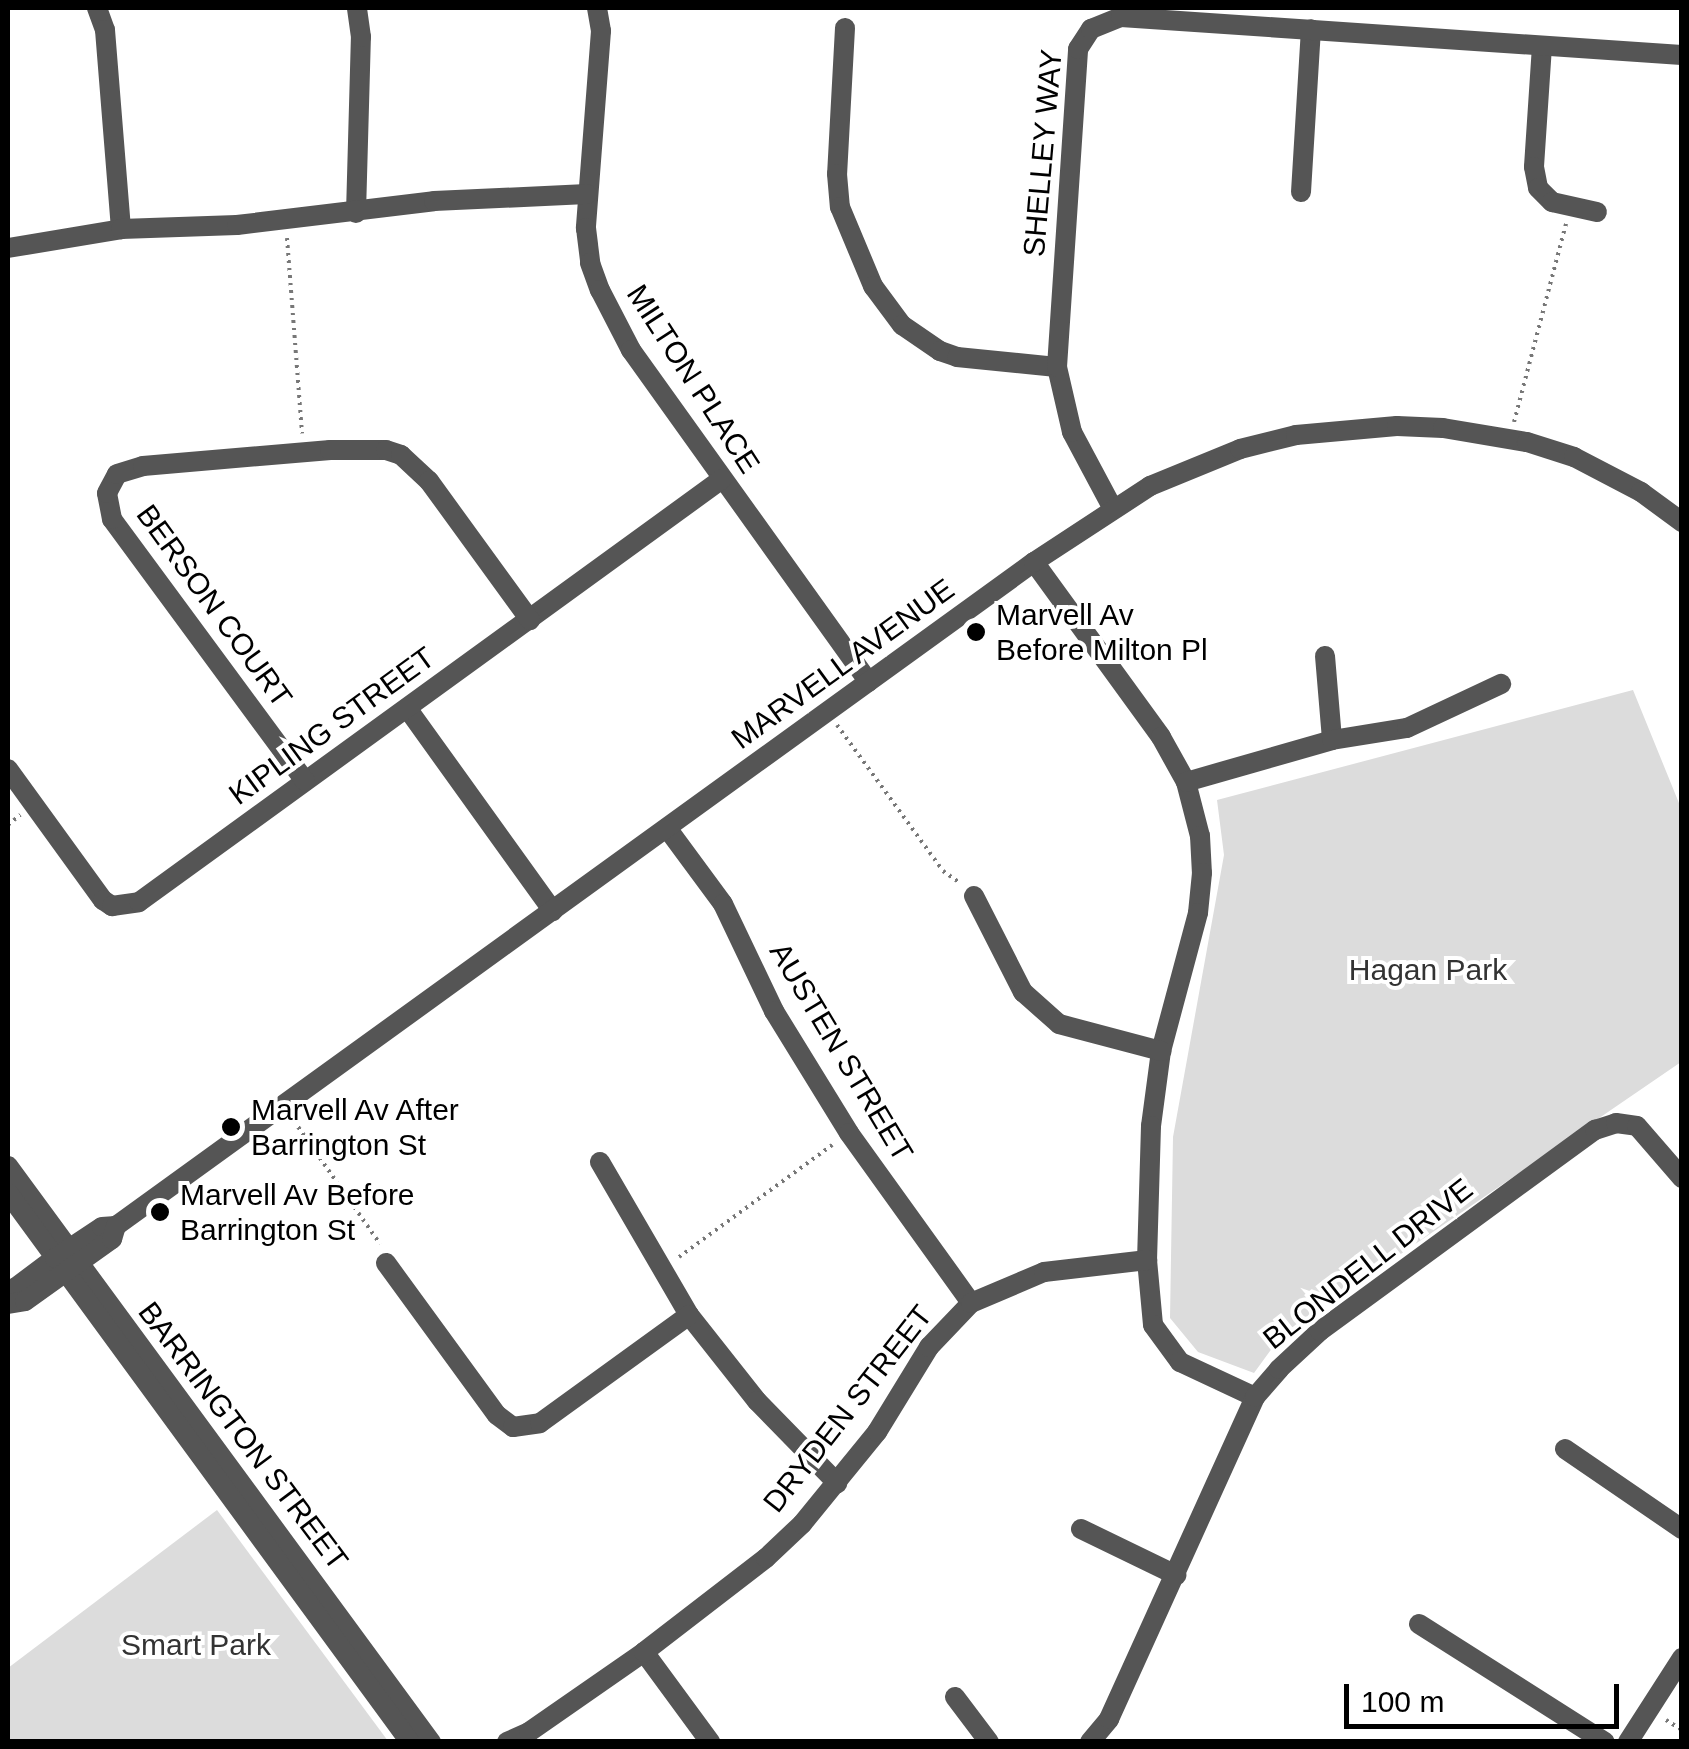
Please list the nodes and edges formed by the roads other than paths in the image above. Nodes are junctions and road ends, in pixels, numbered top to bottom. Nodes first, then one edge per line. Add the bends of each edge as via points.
1 (97, 8) edge
2 (357, 8) edge
3 (597, 8) edge
4 (846, 28) dead end
5 (1311, 29) junction
6 (1542, 46) junction
7 (1682, 55) edge
8 (1301, 192) dead end
9 (587, 194) junction
10 (1596, 212) dead end
11 (356, 213) junction
12 (120, 229) junction
13 (8, 248) edge
14 (1057, 367) junction
15 (722, 479) junction
16 (1112, 508) junction
17 (1682, 522) edge
18 (1034, 562) junction
19 (530, 620) junction
20 (1325, 656) dead end
21 (870, 682) junction
22 (1500, 684) dead end
23 (407, 708) junction
24 (1332, 740) junction
25 (8, 769) edge
26 (305, 782) junction
27 (1186, 782) junction
28 (667, 828) junction
29 (974, 896) road end
30 (553, 911) junction
31 (1161, 1051) junction
32 (600, 1162) dead end
33 (8, 1166) edge
34 (1682, 1178) edge
35 (8, 1193) edge
36 (1147, 1260) junction
37 (67, 1261) junction
38 (386, 1263) road end
39 (970, 1302) junction
40 (9, 1304) edge
41 (690, 1315) junction
42 (1256, 1397) junction
43 (1565, 1449) dead end
44 (837, 1483) junction
45 (1082, 1529) dead end
46 (1682, 1529) edge
47 (1176, 1575) junction
48 (1418, 1624) dead end
49 (644, 1652) junction
50 (1682, 1658) edge
51 (954, 1697) dead end
52 (527, 1737) edge
53 (410, 1742) edge
54 (431, 1742) edge
55 (507, 1742) edge
56 (710, 1742) edge
57 (989, 1742) edge
58 (1090, 1742) edge
59 (1605, 1742) edge
60 (1628, 1742) edge

1 - 12 street via 105,30
2 - 11 street
3 - 9 street, MILTON PLACE
4 - 14 street via 840,207 873,286 902,325 940,351
5 - 6 street, SHELLEY WAY
5 - 8 street
5 - 14 street, SHELLEY WAY via 1121,17 1098,23 1083,38
6 - 7 street, SHELLEY WAY
6 - 10 street via 1538,188 1552,202
9 - 11 street via 434,201
9 - 15 street, MILTON PLACE via 590,263 611,316
11 - 12 street
12 - 13 street
14 - 16 street, SHELLEY WAY via 1072,432
15 - 19 street, KIPLING STREET
15 - 21 street, MILTON PLACE
16 - 17 street, MARVELL AVENUE via 1240,449 1296,435 1397,426 1480,432 1574,457
16 - 18 street, MARVELL AVENUE
18 - 21 street, MARVELL AVENUE
18 - 27 street via 1161,737
19 - 23 street, KIPLING STREET
19 - 26 street, BERSON COURT via 417,466 386,450 143,466 118,474 107,493 112,520
20 - 24 street
21 - 28 street, MARVELL AVENUE
22 - 24 street via 1407,728
23 - 26 street, KIPLING STREET
23 - 30 street
24 - 27 street
25 - 26 street, KIPLING STREET via 112,906 152,896
27 - 31 street via 1200,836 1198,912
28 - 30 street, MARVELL AVENUE
28 - 39 street, AUSTEN STREET via 723,904 774,1010 849,1133
29 - 31 street via 1023,992 1059,1024
30 - 37 street, MARVELL AVENUE via 116,1226 112,1239
31 - 36 street
32 - 41 street
33 - 37 street, BARRINGTON STREET
34 - 42 street, BLONDELL DRIVE via 1637,1126 1595,1130 1320,1331
35 - 37 street, BARRINGTON STREET
36 - 39 street, DRYDEN STREET via 1044,1272
36 - 42 street via 1154,1325 1180,1362
37 - 40 street, MARVELL AVENUE via 25,1301
37 - 53 street, BARRINGTON STREET
37 - 54 street, BARRINGTON STREET via 237,1472
38 - 41 street via 513,1436
39 - 44 street, DRYDEN STREET via 930,1346
41 - 44 street via 757,1401
42 - 47 street, BLONDELL DRIVE
43 - 46 street
44 - 49 street, DRYDEN STREET via 766,1558
45 - 47 street
47 - 58 street, BLONDELL DRIVE via 1109,1720
48 - 59 street
49 - 52 street, DRYDEN STREET
49 - 56 street
50 - 60 street
51 - 57 street
52 - 55 street, DRYDEN STREET

